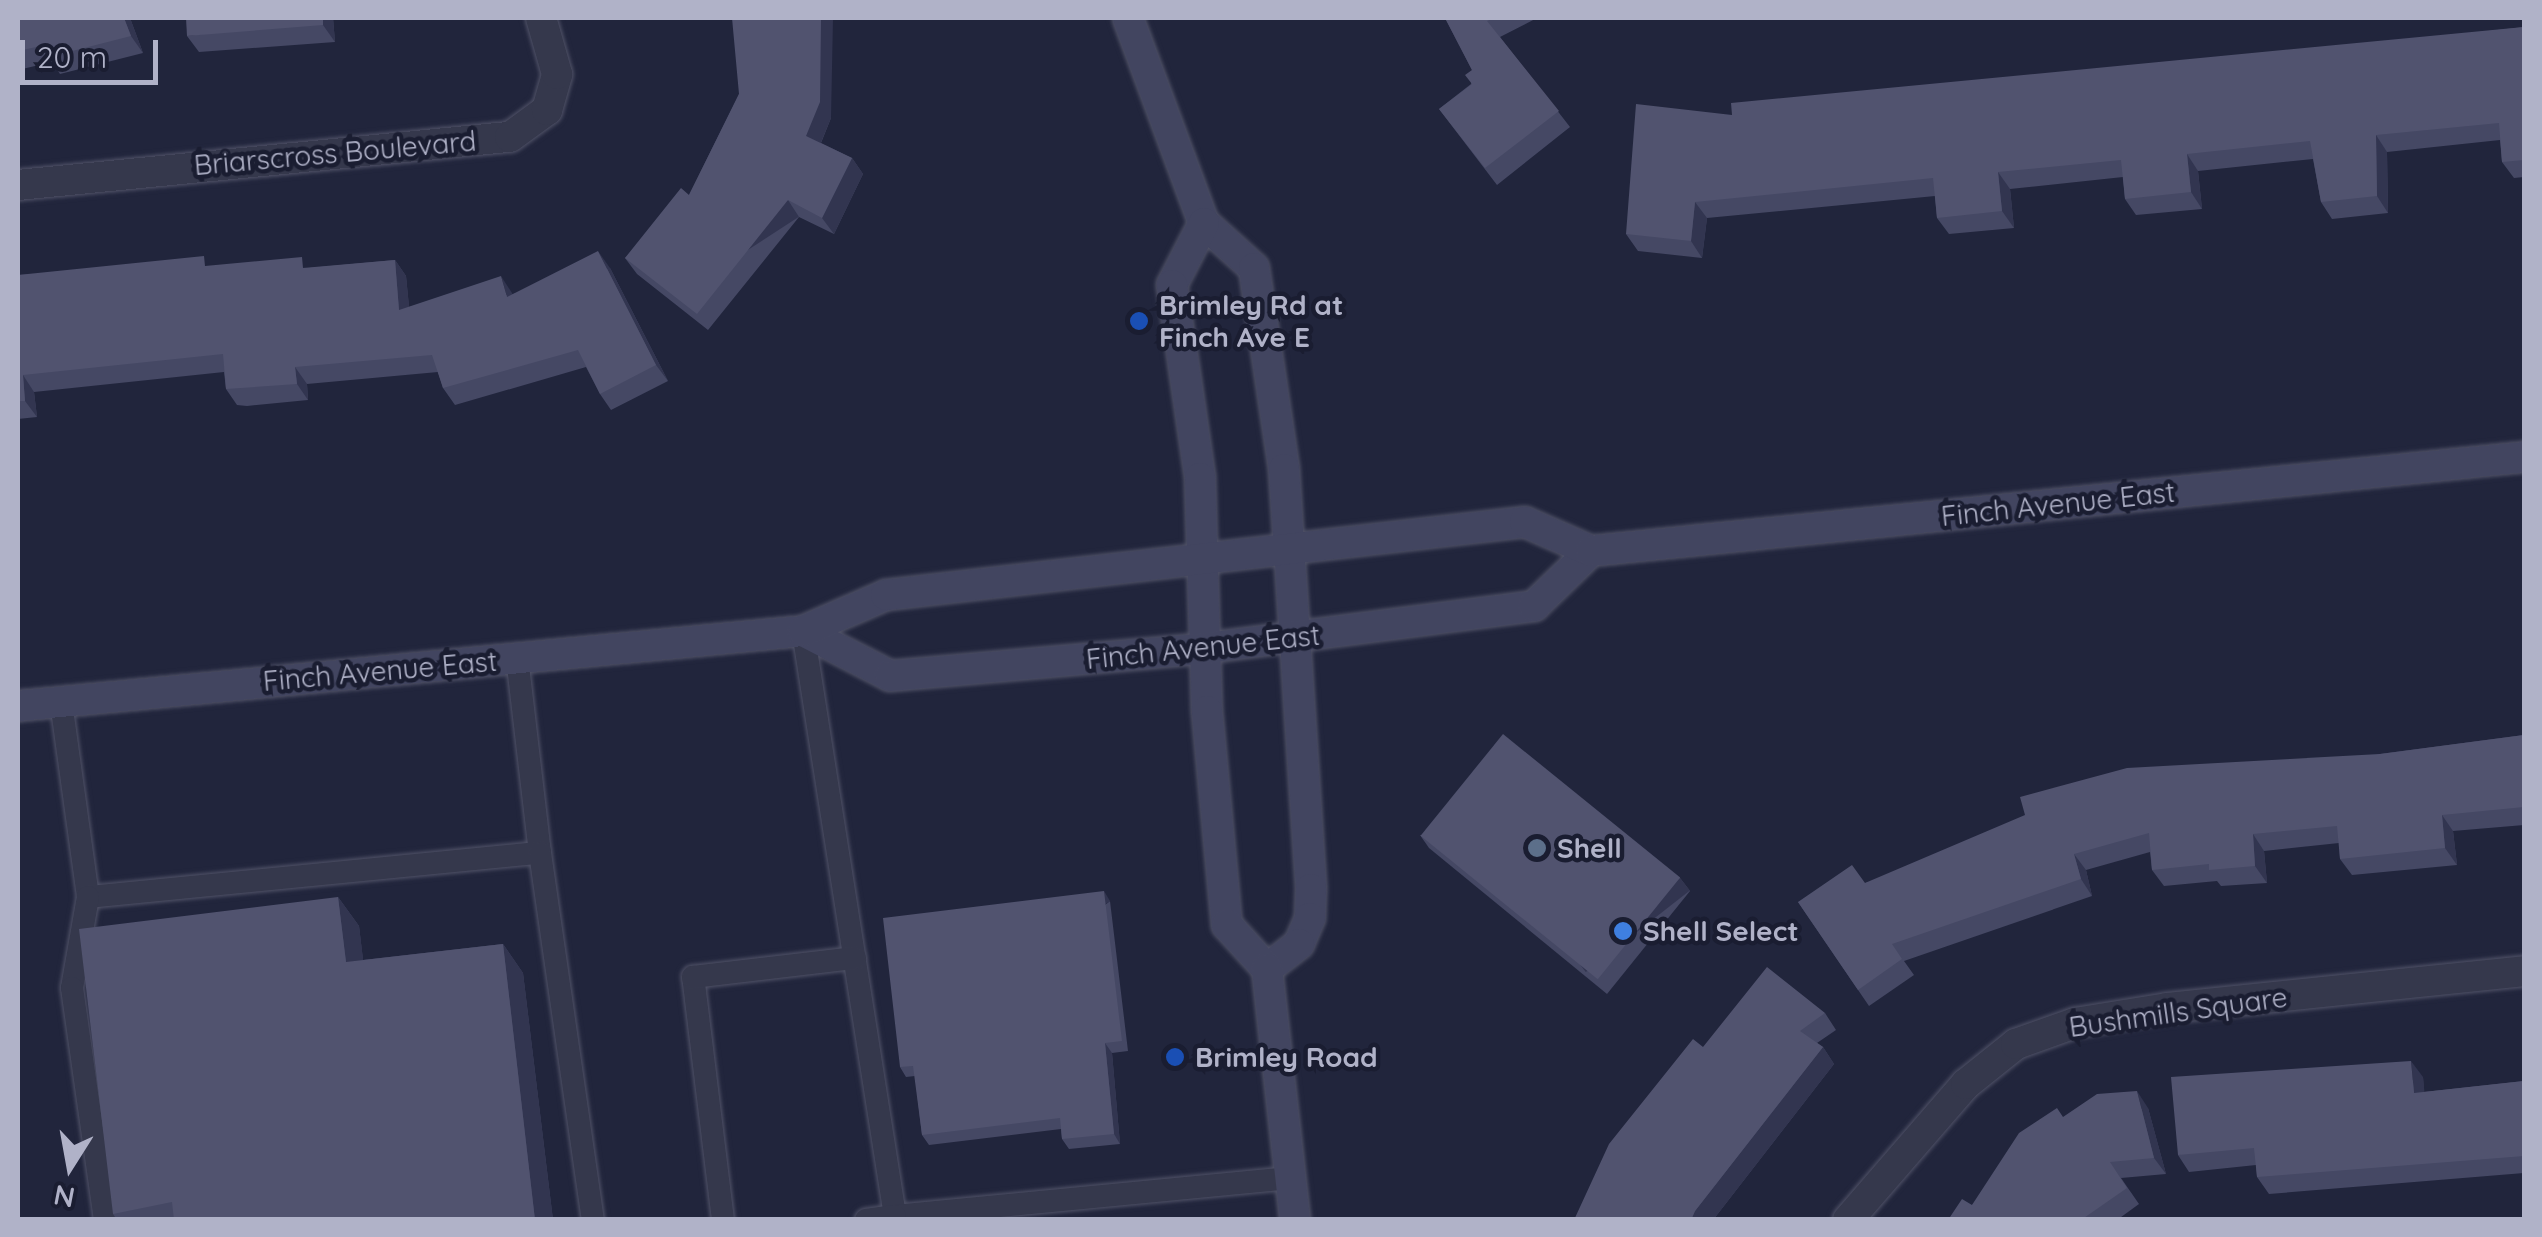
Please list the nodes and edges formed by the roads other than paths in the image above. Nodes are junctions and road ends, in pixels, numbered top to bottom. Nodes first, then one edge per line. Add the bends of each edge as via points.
1 (542, 18) edge
2 (1128, 18) edge
3 (18, 185) edge
4 (1204, 223) junction
5 (2524, 457) edge
6 (1288, 548) junction
7 (1592, 551) junction
8 (1204, 558) junction
9 (803, 631) junction
10 (1295, 638) junction
11 (1207, 648) junction
12 (517, 658) junction
13 (60, 702) junction
14 (18, 706) edge
15 (540, 853) junction
16 (88, 897) junction
17 (855, 958) junction
18 (1266, 969) junction
19 (2524, 971) edge
20 (1290, 1178) junction
21 (895, 1216) junction
22 (105, 1220) edge
23 (593, 1220) edge
24 (723, 1220) edge
25 (866, 1220) edge
26 (1295, 1220) edge
27 (1848, 1220) edge

1 - 3 street, Briarscross Boulevard via 557,74 546,110 510,137
2 - 4 main road
4 - 6 main road via 1254,268 1284,469
4 - 8 main road via 1172,285 1200,478
5 - 7 main road, Finch Avenue East
6 - 7 main road, Finch Avenue East via 1525,522
6 - 8 main road, Finch Avenue East
6 - 10 main road
7 - 10 main road, Finch Avenue East via 1534,606
8 - 9 main road, Finch Avenue East via 886,595
8 - 11 main road
9 - 11 main road, Finch Avenue East via 890,676
9 - 12 main road, Finch Avenue East
9 - 17 lane
10 - 11 main road, Finch Avenue East
10 - 18 main road via 1310,918 1299,944
11 - 18 main road via 1227,926
12 - 13 main road, Finch Avenue East
12 - 15 lane
13 - 14 main road, Finch Avenue East
13 - 16 lane
15 - 16 lane
15 - 23 lane
16 - 22 lane via 72,988
17 - 21 lane
17 - 24 lane via 693,977
18 - 20 main road
19 - 27 street, Bushmills Square via 2168,1008 2075,1023 2031,1039 1966,1084
20 - 21 lane
20 - 26 main road
21 - 25 lane

